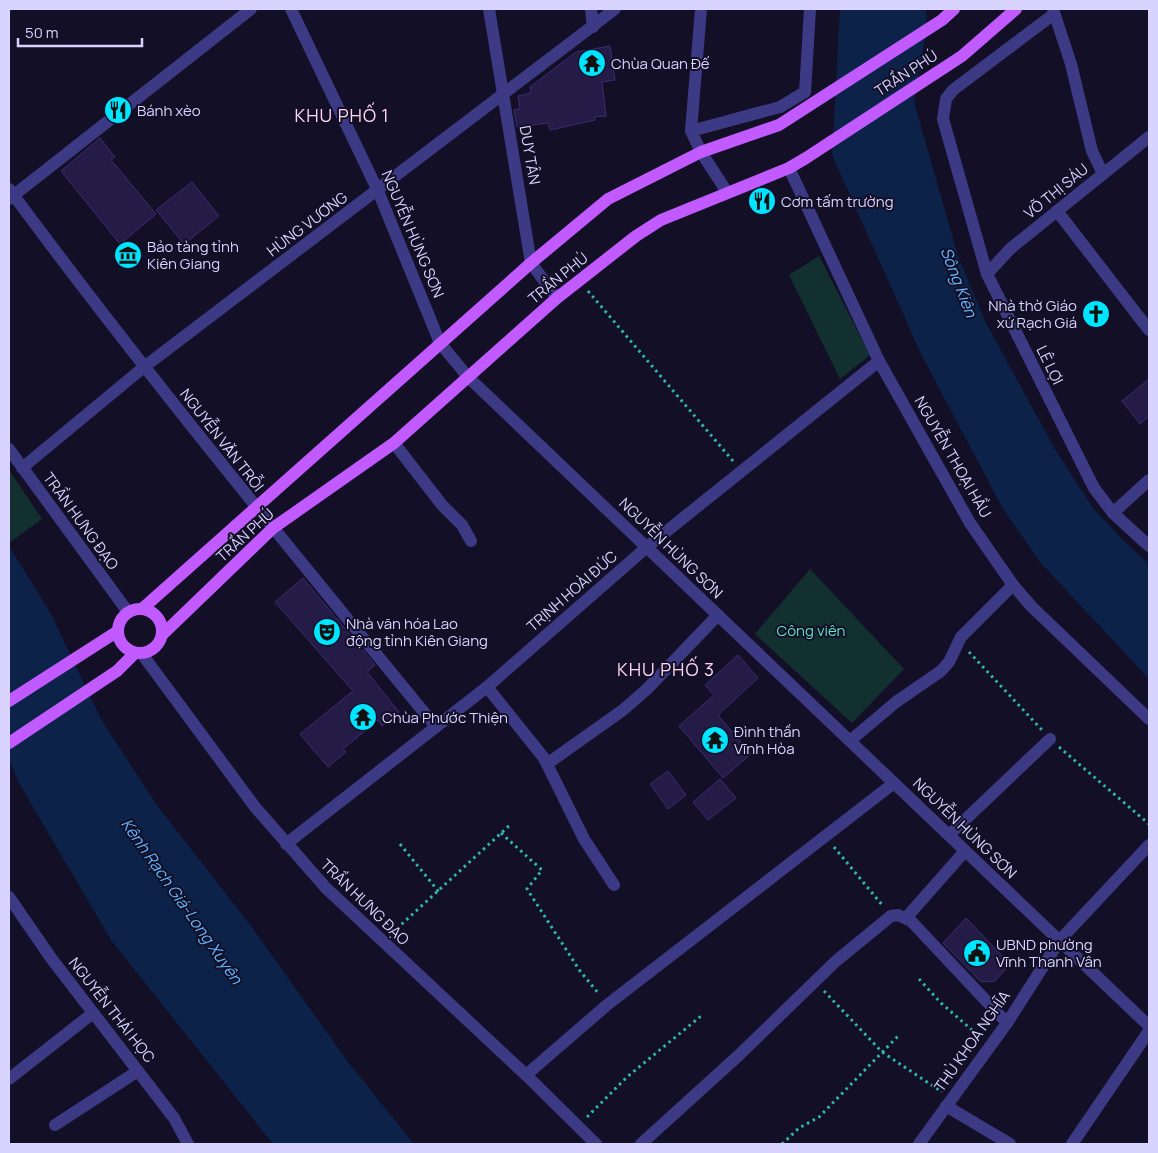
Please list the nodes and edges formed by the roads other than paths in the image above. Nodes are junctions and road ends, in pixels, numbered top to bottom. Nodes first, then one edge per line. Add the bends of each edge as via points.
1 (251, 9) edge
2 (291, 9) edge
3 (489, 9) edge
4 (590, 9) edge
5 (615, 9) edge
6 (701, 9) edge
7 (810, 9) edge
8 (954, 9) edge
9 (1016, 9) edge
10 (1054, 11) edge
11 (592, 27) junction
12 (502, 94) junction
13 (691, 130) junction
14 (1149, 137) edge
15 (701, 152) junction
16 (788, 168) junction
17 (1103, 174) junction
18 (378, 191) junction
19 (727, 192) junction
20 (10, 195) edge
21 (1057, 212) junction
22 (531, 263) junction
23 (987, 274) junction
24 (557, 298) junction
25 (1149, 330) edge
26 (440, 343) junction
27 (879, 361) junction
28 (144, 367) junction
29 (468, 377) junction
30 (394, 443) junction
31 (9, 449) edge
32 (22, 468) junction
33 (1149, 480) edge
34 (254, 507) junction
35 (1113, 513) junction
36 (273, 528) junction
37 (471, 540) dead end
38 (1149, 546) edge
39 (647, 547) junction
40 (1013, 585) junction
41 (142, 609) junction
42 (128, 612) junction
43 (718, 615) junction
44 (118, 632) junction
45 (162, 635) junction
46 (138, 654) junction
47 (487, 687) junction
48 (9, 701) edge
49 (1149, 719) edge
50 (436, 727) junction
51 (1050, 739) dead end
52 (851, 740) junction
53 (9, 743) edge
54 (547, 764) junction
55 (894, 783) junction
56 (949, 835) junction
57 (286, 844) junction
58 (1149, 845) edge
59 (965, 851) junction
60 (614, 885) dead end
61 (9, 897) edge
62 (906, 918) junction
63 (1060, 940) junction
64 (93, 1013) junction
65 (1007, 1022) junction
66 (1149, 1026) edge
67 (1149, 1031) edge
68 (138, 1071) junction
69 (526, 1075) junction
70 (9, 1079) edge
71 (949, 1102) junction
72 (54, 1124) dead end
73 (1001, 1142) edge
74 (188, 1144) edge
75 (596, 1144) edge
76 (641, 1144) edge
77 (919, 1144) edge
78 (1072, 1144) edge

1 - 20 street
2 - 18 street, NGUYỄN HÙNG SƠN
3 - 12 street, DUY TÂN
4 - 11 street
5 - 11 street, HÙNG VƯƠNG
6 - 13 street
7 - 13 street via 805,92 780,107
8 - 15 main road, TRẦN PHÚ via 942,20 779,125
9 - 16 main road, TRẦN PHÚ via 962,56
10 - 17 street via 1071,64 1092,151
10 - 23 street, LÊ LỢI via 953,90 946,99 943,119
11 - 12 street, HÙNG VƯƠNG
12 - 18 street, HÙNG VƯƠNG
12 - 22 street, DUY TÂN
13 - 15 street
14 - 17 street, VÕ THỊ SÁU
15 - 19 street
15 - 22 main road, TRẦN PHÚ via 608,199
16 - 19 main road, TRẦN PHÚ
16 - 27 street, NGUYỄN THOẠI HẦU
17 - 21 street, VÕ THỊ SÁU
18 - 26 street, NGUYỄN HÙNG SƠN
18 - 28 street, HÙNG VƯƠNG
19 - 24 main road, TRẦN PHÚ via 661,220
20 - 28 street, NGUYỄN VĂN TRỖI
21 - 23 street, VÕ THỊ SÁU via 1010,249
21 - 25 street
22 - 24 street, DUY TÂN
22 - 26 main road, TRẦN PHÚ
23 - 35 street, LÊ LỢI via 1074,452 1094,488
24 - 29 main road, TRẦN PHÚ
26 - 29 street, NGUYỄN HÙNG SƠN
26 - 34 main road, TRẦN PHÚ
27 - 39 street, TRỊNH HOÀI ĐỨC
27 - 40 street, NGUYỄN THOẠI HẦU via 970,523
28 - 32 street, HÙNG VƯƠNG
28 - 34 street, NGUYỄN VĂN TRỖI
29 - 30 main road, TRẦN PHÚ
29 - 39 street, NGUYỄN HÙNG SƠN
30 - 36 main road, TRẦN PHÚ
30 - 37 street
31 - 32 street, TRẦN HƯNG ĐẠO
32 - 42 street, TRẦN HƯNG ĐẠO
33 - 35 street
34 - 36 street, NGUYỄN VĂN TRỖI
34 - 41 main road, TRẦN PHÚ
35 - 38 street, LÊ LỢI
36 - 45 main road, TRẦN PHÚ
36 - 50 street, NGUYỄN VĂN TRỖI
39 - 43 street, NGUYỄN HÙNG SƠN
39 - 47 street, TRỊNH HOÀI ĐỨC
40 - 49 street, NGUYỄN THOẠI HẦU via 1047,623
40 - 52 street via 961,637 942,671 896,702
41 - 42 main road
41 - 45 main road via 155,615 162,627
42 - 44 main road via 119,624
43 - 52 street, NGUYỄN HÙNG SƠN
43 - 54 street via 623,710
44 - 46 main road via 122,646
44 - 48 main road
45 - 46 main road via 156,648
46 - 53 main road via 117,672
46 - 57 street, TRẦN HƯNG ĐẠO
47 - 50 street, TRỊNH HOÀI ĐỨC
47 - 54 street
50 - 57 street, TRỊNH HOÀI ĐỨC
51 - 56 street
52 - 55 street, NGUYỄN HÙNG SƠN
54 - 60 street via 584,839
55 - 56 street, NGUYỄN HÙNG SƠN
55 - 69 street via 607,1005
56 - 59 street, NGUYỄN HÙNG SƠN
57 - 69 street, TRẦN HƯNG ĐẠO via 382,942
58 - 63 street, THỦ KHOA NGHĨA
59 - 62 street
59 - 63 street, NGUYỄN HÙNG SƠN
61 - 64 street, NGUYỄN THÁI HỌC
62 - 65 street
62 - 76 street via 891,916 873,929
63 - 65 street, THỦ KHOA NGHĨA
63 - 66 street, NGUYỄN HÙNG SƠN
64 - 68 street, NGUYỄN THÁI HỌC
64 - 70 street
65 - 71 street, THỦ KHOA NGHĨA
67 - 78 street
68 - 72 street
68 - 74 street, NGUYỄN THÁI HỌC via 174,1118
69 - 75 street, TRẦN HƯNG ĐẠO
71 - 73 street
71 - 77 street, THỦ KHOA NGHĨA

